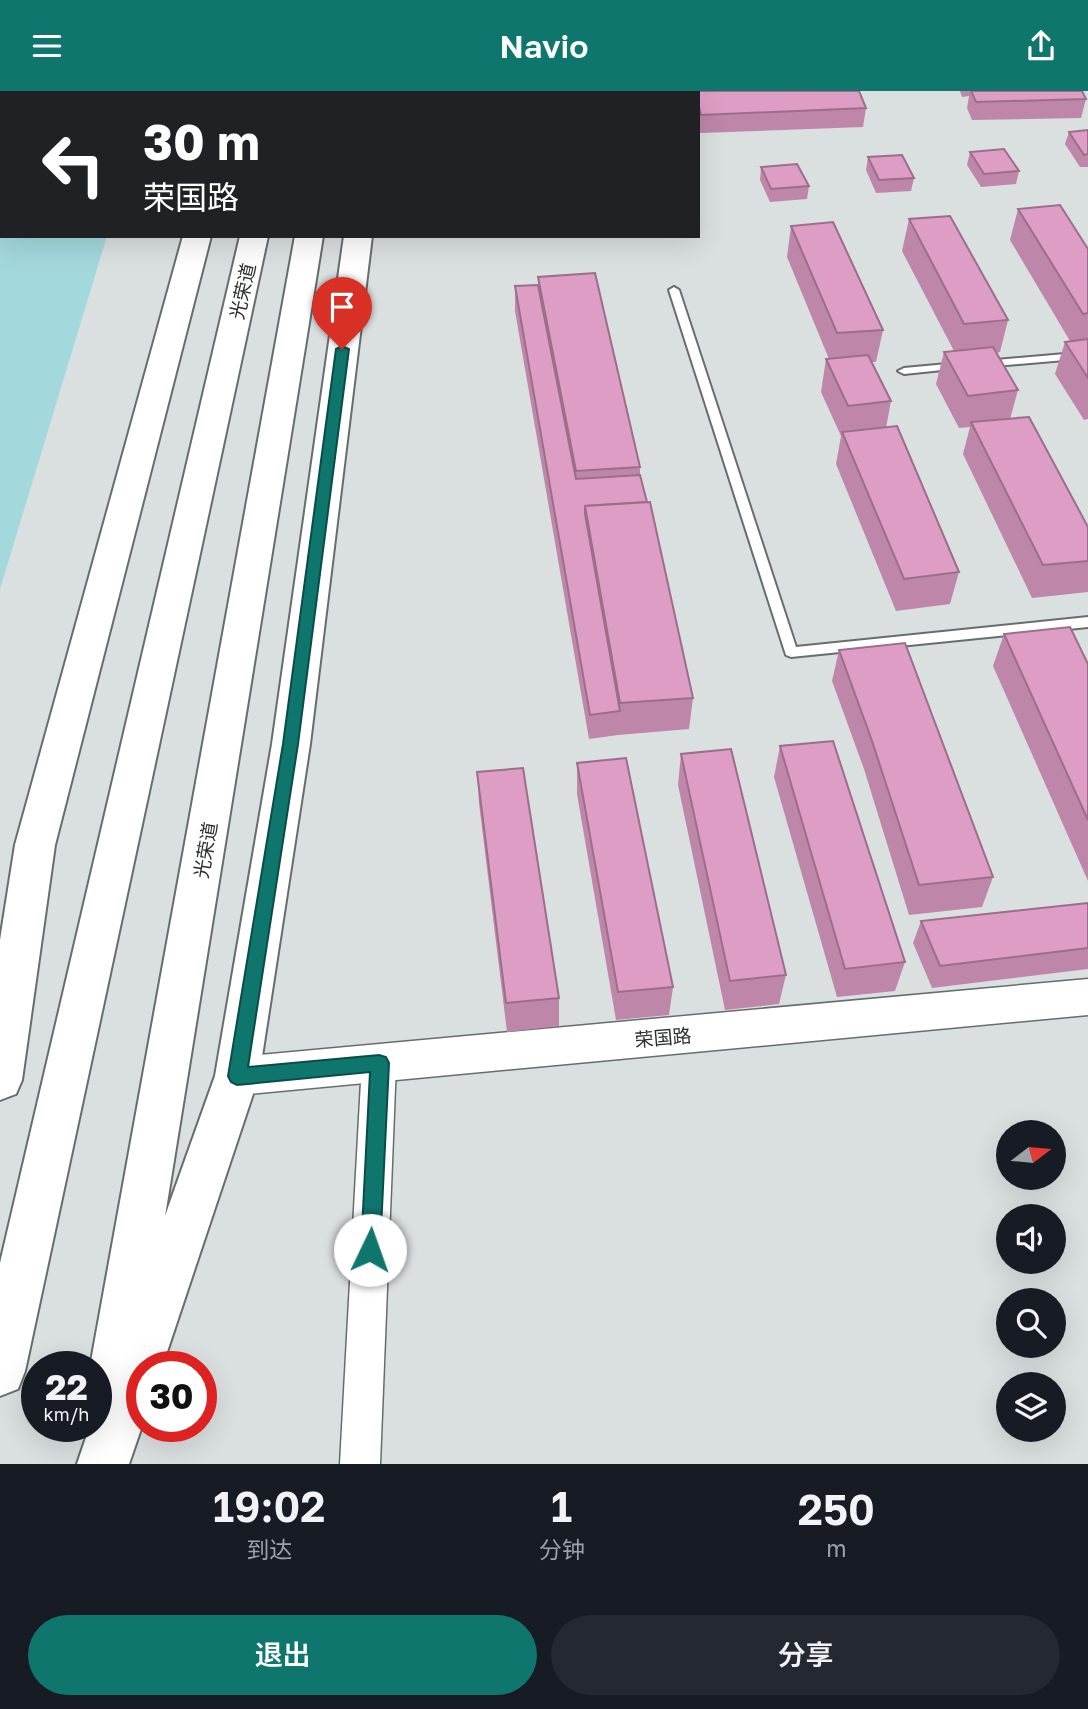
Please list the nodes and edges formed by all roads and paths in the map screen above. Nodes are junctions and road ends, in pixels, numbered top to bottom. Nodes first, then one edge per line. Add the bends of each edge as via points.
1 (196, 238) edge
2 (254, 238) edge
3 (309, 238) edge
4 (358, 238) edge
5 (674, 290) dead end
6 (1088, 355) edge
7 (904, 371) dead end
8 (1088, 622) edge
9 (1088, 997) edge
10 (379, 1063) junction
11 (237, 1076) junction
12 (0, 1080) edge
13 (0, 1371) edge
14 (100, 1464) edge
15 (360, 1464) edge

1 - 12 main road via 35,845
2 - 13 main road, 光荣道
3 - 14 main road, 光荣道
4 - 11 main road via 290,744
5 - 8 lane via 791,652
6 - 7 lane
9 - 10 street, 荣国路
10 - 11 street, 荣国路
10 - 15 street
11 - 14 main road

